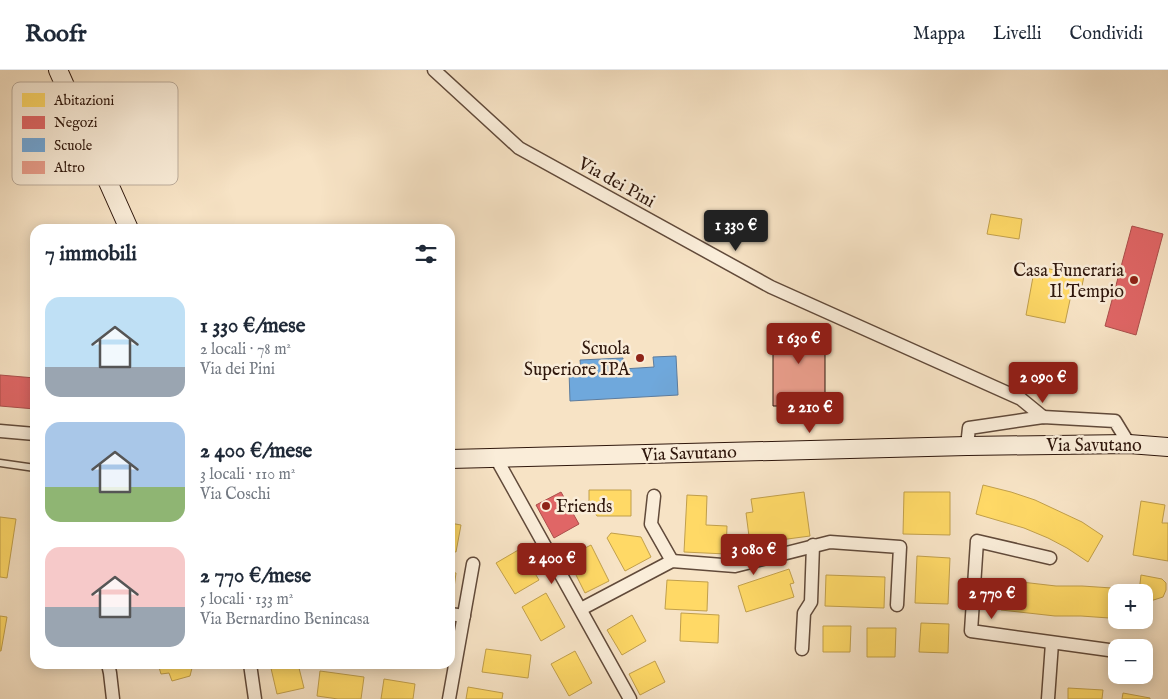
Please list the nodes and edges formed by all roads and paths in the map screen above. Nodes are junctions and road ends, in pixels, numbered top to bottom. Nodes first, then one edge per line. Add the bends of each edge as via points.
1 (58, 70) edge
2 (434, 70) edge
3 (63, 82) edge
4 (109, 185) edge
5 (127, 224) edge
6 (1043, 417) junction
7 (0, 431) edge
8 (30, 434) edge
9 (1129, 444) junction
10 (967, 446) junction
11 (1168, 447) edge
12 (496, 458) junction
13 (455, 459) edge
14 (0, 463) edge
15 (30, 467) edge
16 (654, 496) dead end
17 (813, 546) junction
18 (1050, 558) dead end
19 (672, 562) junction
20 (473, 564) dead end
21 (897, 605) dead end
22 (581, 609) junction
23 (455, 615) edge
24 (464, 616) junction
25 (1052, 643) junction
26 (802, 649) dead end
27 (1108, 651) edge
28 (455, 666) edge
29 (109, 669) edge
30 (251, 669) edge
31 (454, 669) edge
32 (113, 699) edge
33 (255, 699) edge
34 (449, 699) edge
35 (630, 699) edge
36 (1048, 699) edge

1 - 3 street
2 - 6 street, Via dei Pini via 519,148 771,288 1021,399
4 - 5 street
6 - 9 street via 1115,421
6 - 10 street via 969,428
7 - 8 street
9 - 10 street, Via Savutano
9 - 11 street, Via Savutano
10 - 12 street, Via Savutano
12 - 13 street, Via Savutano
12 - 22 street
14 - 15 lane
16 - 19 street via 650,524
17 - 19 street via 735,566
17 - 21 street via 830,542 900,547
17 - 26 street via 811,602 804,613
18 - 25 street via 977,540 971,631
19 - 22 street
20 - 24 street
22 - 35 street
23 - 24 street
24 - 28 street
25 - 27 street
25 - 36 street
29 - 32 street
30 - 33 street
31 - 34 street

